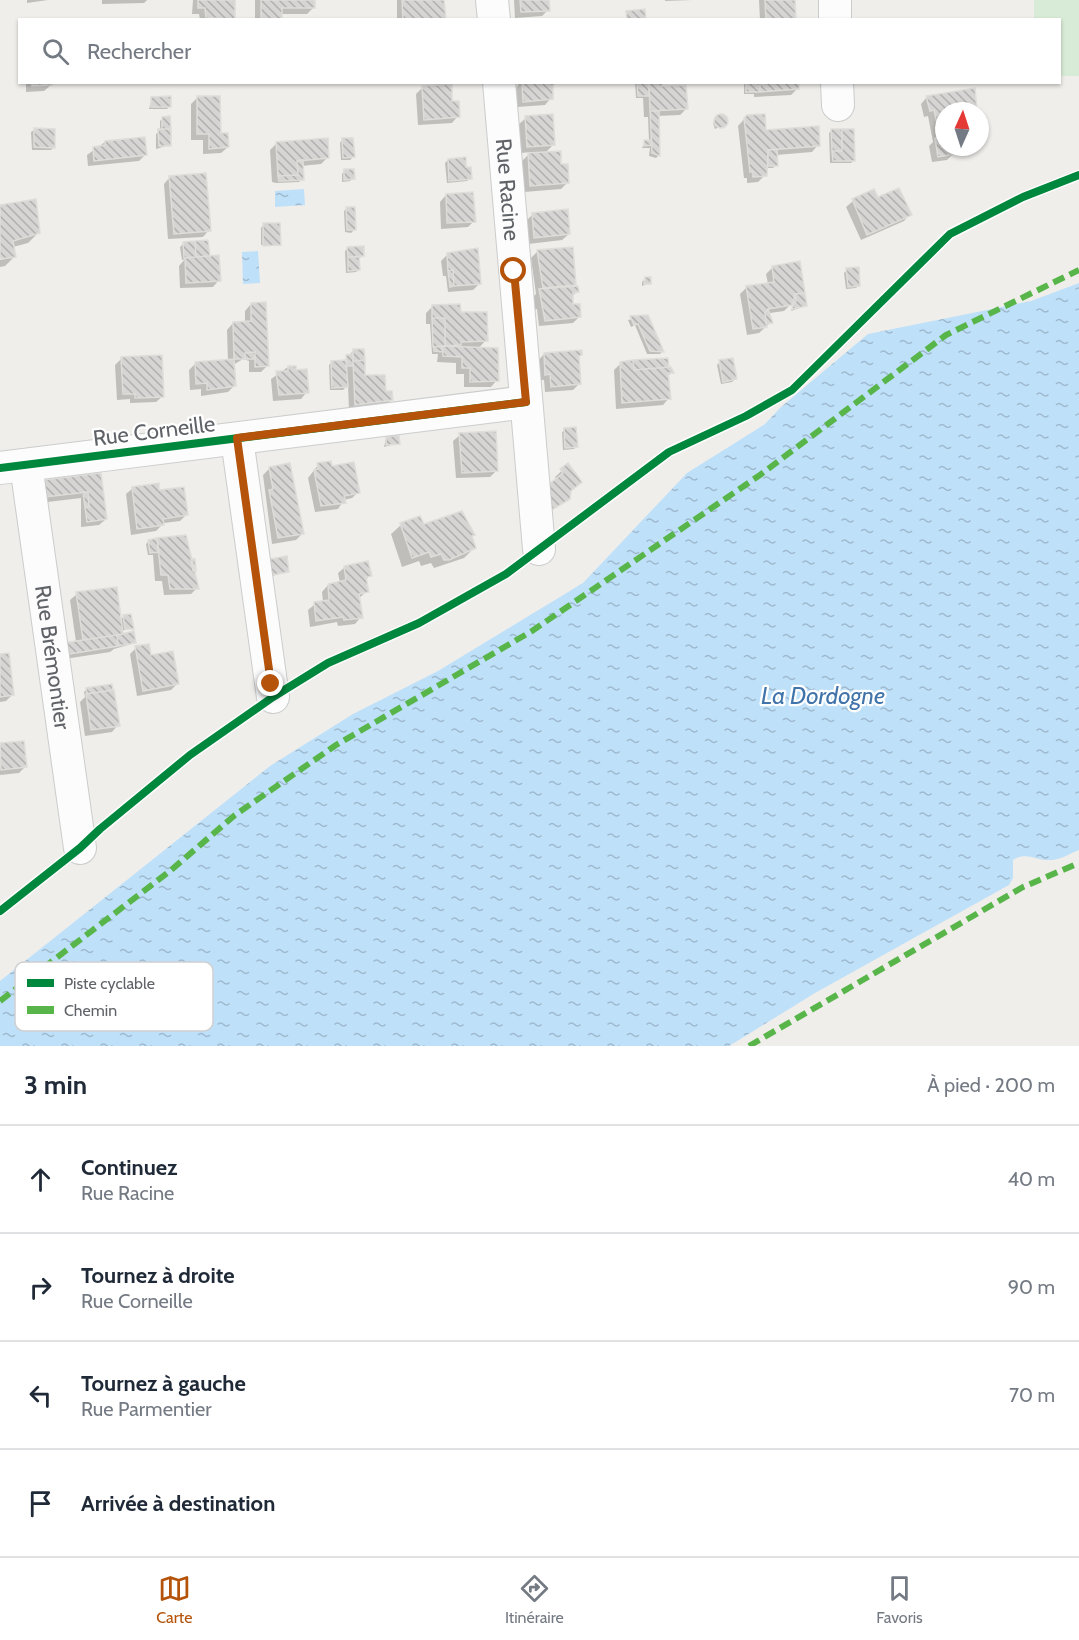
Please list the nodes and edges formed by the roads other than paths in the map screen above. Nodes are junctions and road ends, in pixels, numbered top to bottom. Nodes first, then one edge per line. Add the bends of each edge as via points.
1 (492, 0) edge
2 (834, 0) edge
3 (494, 18) edge
4 (835, 18) edge
5 (499, 84) edge
6 (526, 402) junction
7 (237, 438) junction
8 (13, 466) edge
9 (539, 549) road end
10 (273, 697) dead end
11 (80, 848) dead end

1 - 3 street
2 - 4 street
5 - 6 street, Rue Racine
6 - 7 street, Rue Corneille
6 - 9 street, Rue Racine
7 - 8 street, Rue Corneille
7 - 10 street
8 - 11 street, Rue Brémontier

